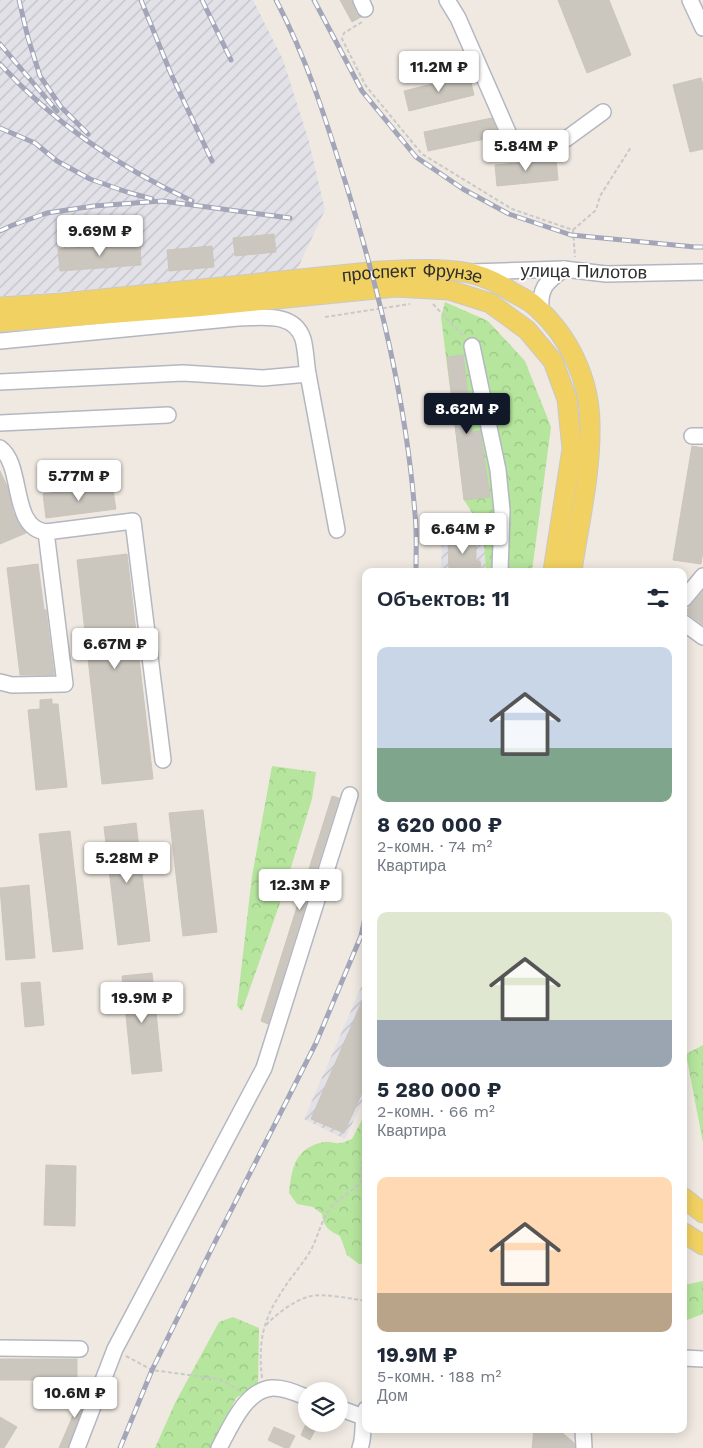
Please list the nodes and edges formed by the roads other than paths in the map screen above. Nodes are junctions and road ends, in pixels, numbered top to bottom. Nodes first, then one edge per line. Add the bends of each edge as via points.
1 (448, 0) edge
2 (690, 0) edge
3 (703, 28) edge
4 (604, 112) dead end
5 (571, 270) junction
6 (465, 272) junction
7 (703, 272) edge
8 (0, 307) edge
9 (541, 313) junction
10 (0, 322) edge
11 (0, 341) edge
12 (472, 346) road end
13 (308, 374) junction
14 (0, 382) edge
15 (168, 415) dead end
16 (0, 422) edge
17 (0, 448) edge
18 (336, 530) dead end
19 (46, 532) junction
20 (500, 568) edge
21 (553, 568) edge
22 (572, 568) edge
23 (703, 576) edge
24 (687, 595) edge
25 (687, 625) edge
26 (703, 637) edge
27 (0, 682) edge
28 (164, 760) dead end
29 (350, 795) dead end
30 (687, 1200) edge
31 (703, 1213) edge
32 (687, 1235) edge
33 (703, 1245) edge
34 (0, 1348) edge
35 (80, 1349) dead end
36 (687, 1358) edge
37 (703, 1359) edge
38 (298, 1394) edge
39 (348, 1410) edge
40 (362, 1412) edge
41 (364, 1433) edge
42 (584, 1433) edge
43 (364, 1446) edge
44 (77, 1448) edge
45 (219, 1448) edge
46 (584, 1448) edge

1 - 4 street via 511,139 566,139
2 - 3 street
5 - 6 street, улица Пилотов
5 - 7 street, улица Пилотов via 606,274
5 - 9 street via 549,281 542,289
6 - 8 main road, проспект Фрунзе via 380,270 61,304
6 - 9 main road, проспект Фрунзе via 498,283 534,305
9 - 22 main road, проспект Фрунзе via 572,352 584,381 590,423 590,452
10 - 21 main road, проспект Фрунзе via 396,287 449,290 490,303 528,330 553,360 567,400 572,449
11 - 13 street via 272,317 288,320 297,328 303,339
12 - 20 street via 498,470 502,510
13 - 14 street via 263,378 183,373
13 - 18 street
15 - 16 street
17 - 19 street via 8,457 26,520 34,529
19 - 27 street via 65,684 12,685
19 - 28 street via 133,521
23 - 24 street
25 - 26 street
29 - 44 street via 264,1068 115,1349
30 - 31 main road
32 - 33 main road
34 - 35 street
36 - 37 street
38 - 45 street via 272,1388 258,1394 238,1413
39 - 40 street
41 - 43 street
42 - 46 street

